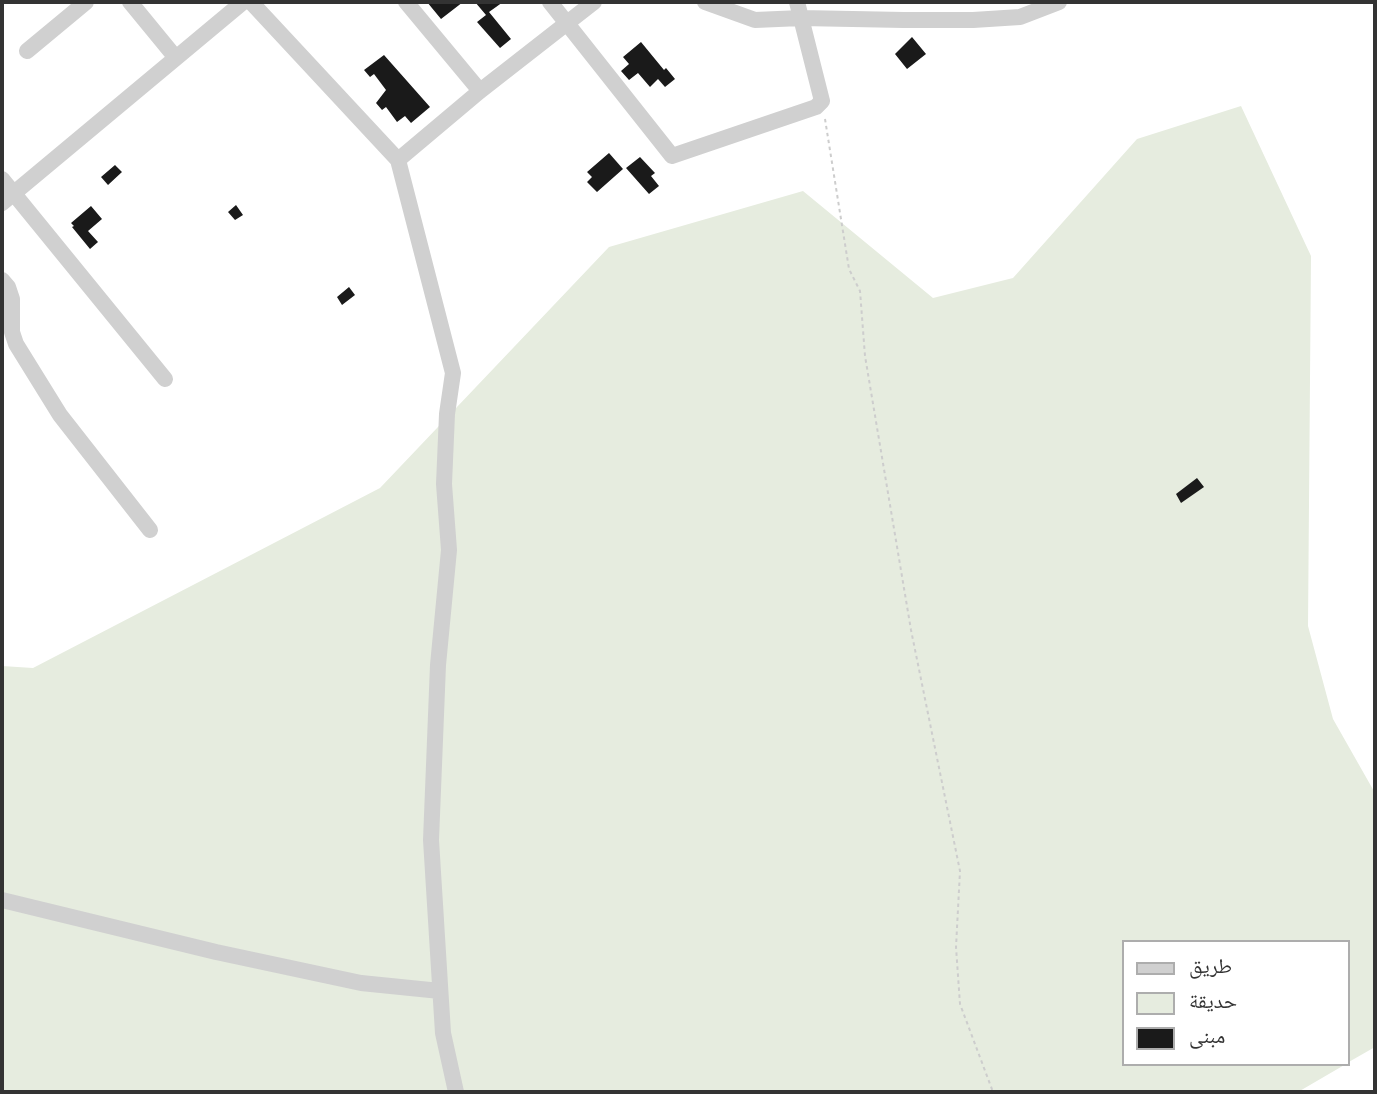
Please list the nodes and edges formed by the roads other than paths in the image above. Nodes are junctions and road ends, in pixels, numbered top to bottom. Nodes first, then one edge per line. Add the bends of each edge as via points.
1 (86, 2) edge
2 (130, 2) edge
3 (243, 2) edge
4 (251, 2) edge
5 (406, 2) edge
6 (550, 2) edge
7 (594, 2) edge
8 (705, 2) edge
9 (1059, 2) edge
10 (799, 10) edge
11 (567, 25) junction
12 (27, 51) dead end
13 (176, 58) junction
14 (480, 91) junction
15 (398, 160) junction
16 (2, 179) edge
17 (8, 198) edge
18 (2, 280) edge
19 (165, 379) dead end
20 (150, 530) dead end
21 (2, 900) edge
22 (440, 991) junction
23 (456, 1092) edge

1 - 12 street
2 - 13 street
3 - 13 street
4 - 15 street
5 - 14 street
6 - 11 street
7 - 11 street
8 - 10 street via 755,20
9 - 10 street via 1020,17 973,20
10 - 11 street via 822,101 816,107 672,156
11 - 14 street
13 - 17 street
14 - 15 street
15 - 22 street via 453,373 444,484 449,550 430,840
16 - 17 street
17 - 19 street
18 - 20 street via 12,299 16,344 60,415
21 - 22 street via 361,983
22 - 23 street via 443,1033

